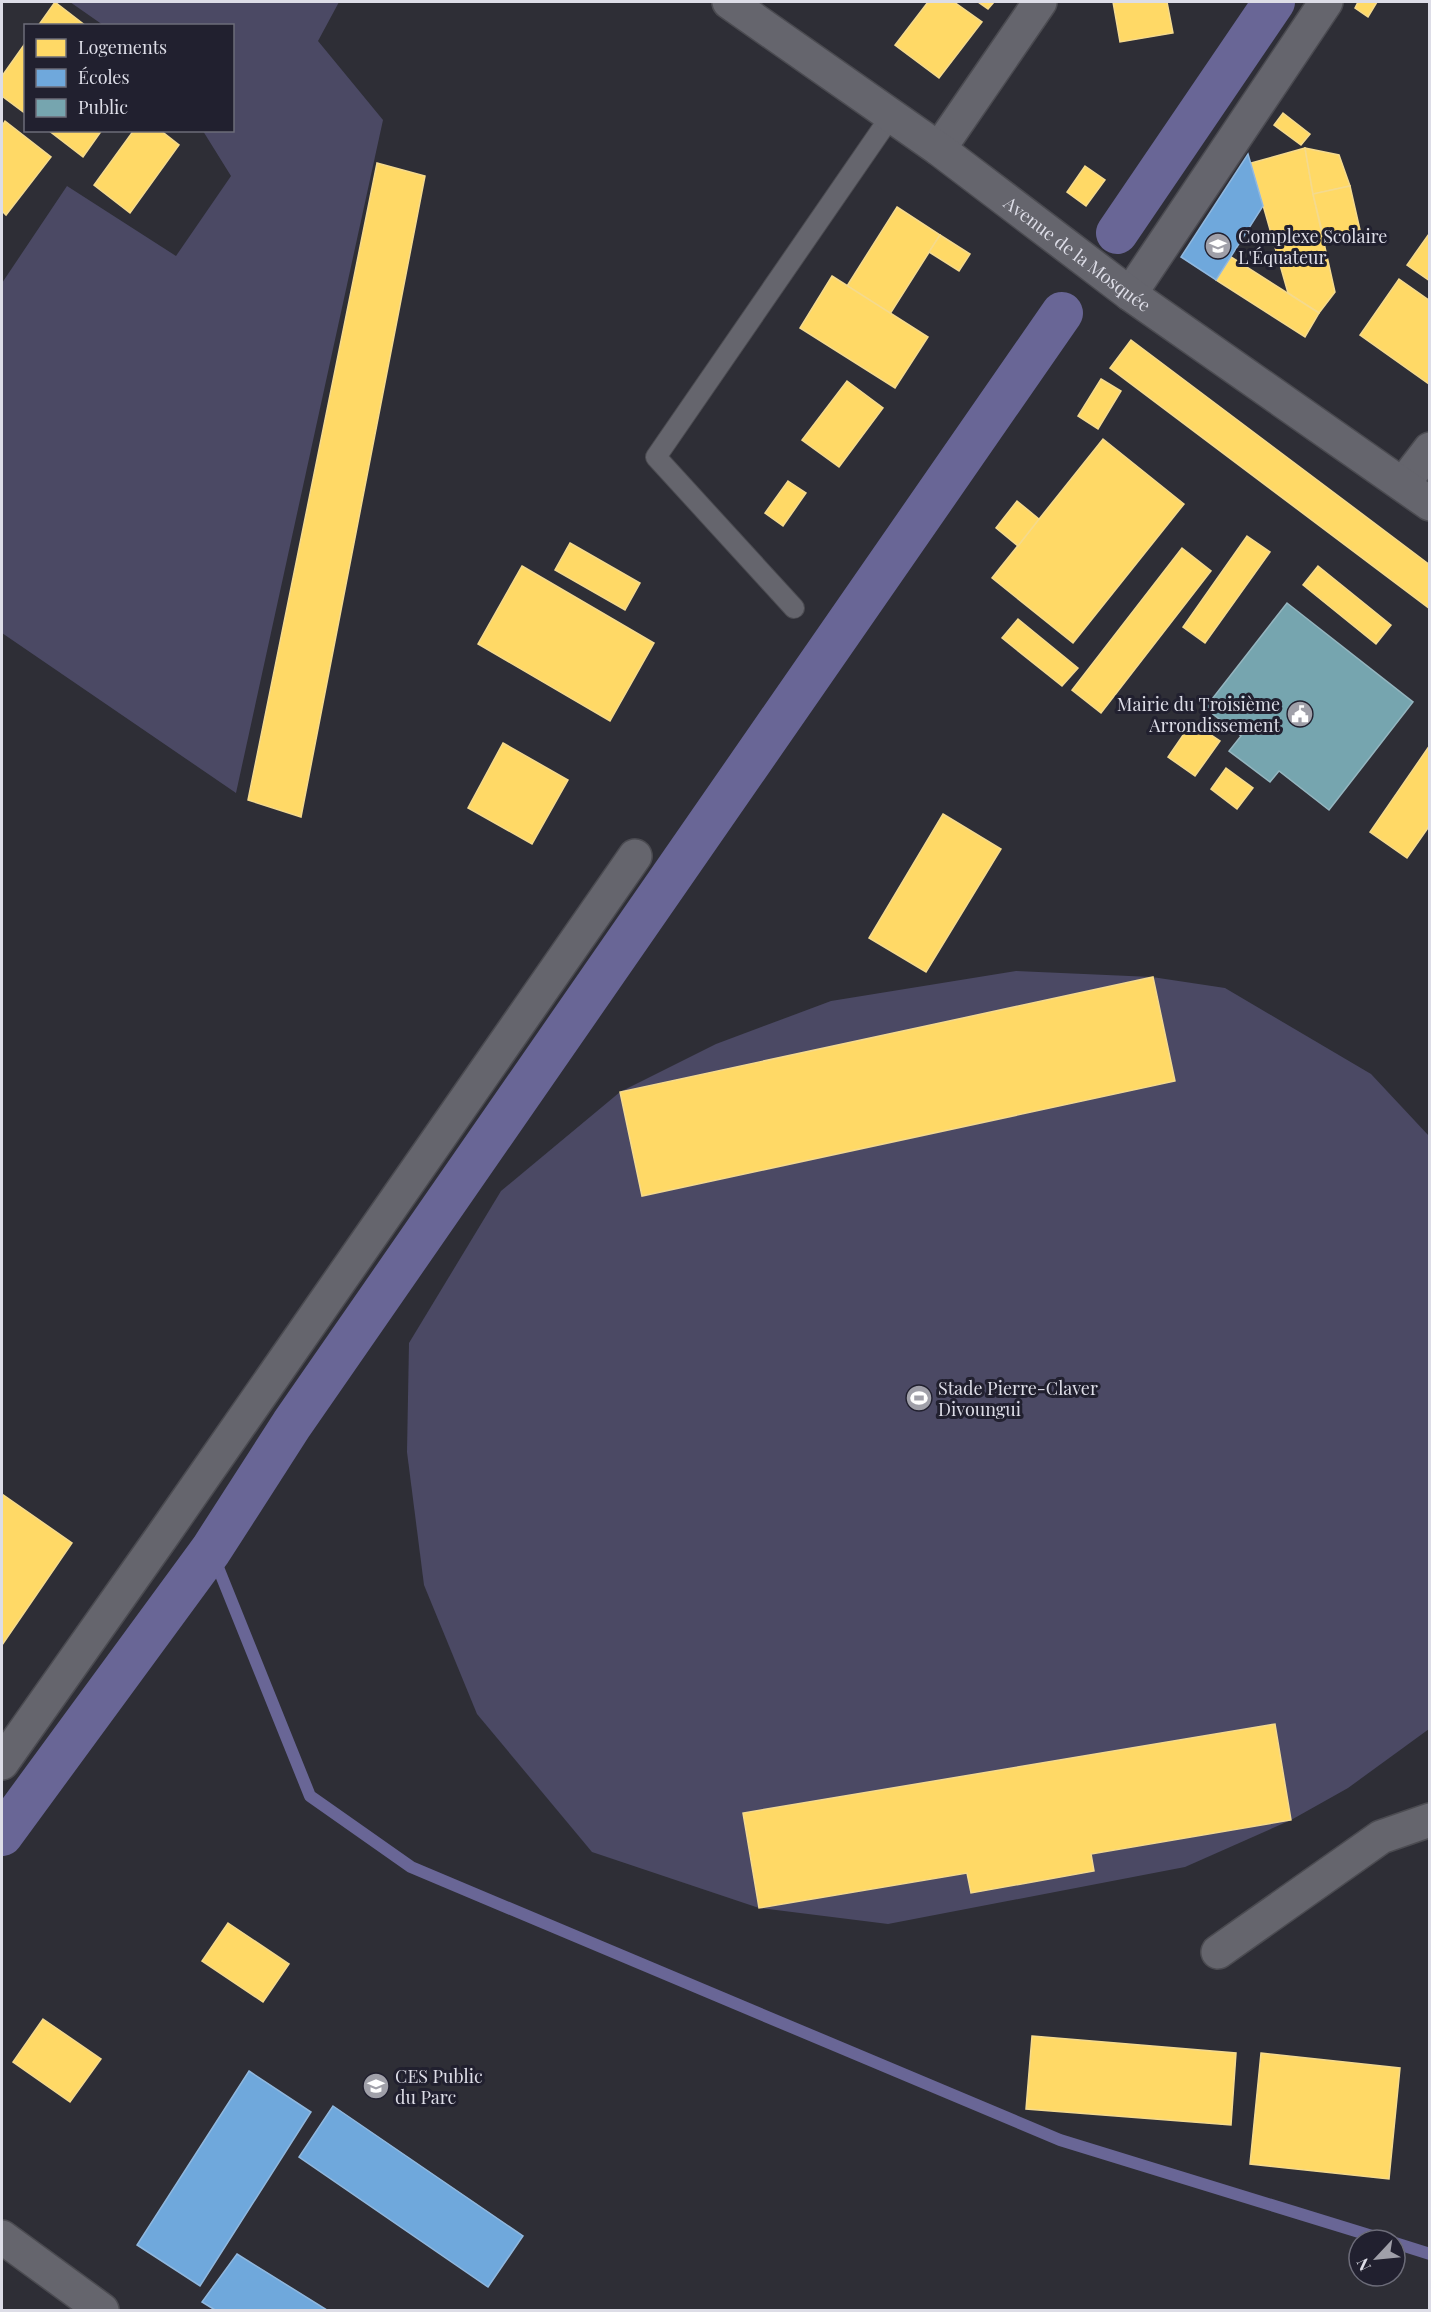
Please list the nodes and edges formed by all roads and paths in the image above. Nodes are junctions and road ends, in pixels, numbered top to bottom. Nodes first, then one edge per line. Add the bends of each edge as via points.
1 (729, 2) edge
2 (1040, 2) edge
3 (1326, 2) edge
4 (891, 116) junction
5 (939, 149) junction
6 (1124, 289) junction
7 (1430, 449) edge
8 (1403, 484) junction
9 (1430, 504) edge
10 (794, 608) dead end
11 (635, 856) dead end
12 (2, 1763) edge
13 (1430, 1820) edge
14 (1218, 1952) dead end
15 (2, 2237) edge
16 (102, 2310) edge

1 - 4 street, Avenue de la Mosquée
2 - 5 street
3 - 6 street
4 - 5 street, Avenue de la Mosquée
4 - 10 lane via 656,457
5 - 6 street, Avenue de la Mosquée
6 - 8 street, Avenue de la Mosquée
7 - 8 street
8 - 9 street, Avenue de la Mosquée
11 - 12 street
13 - 14 street via 1382,1837
15 - 16 street

